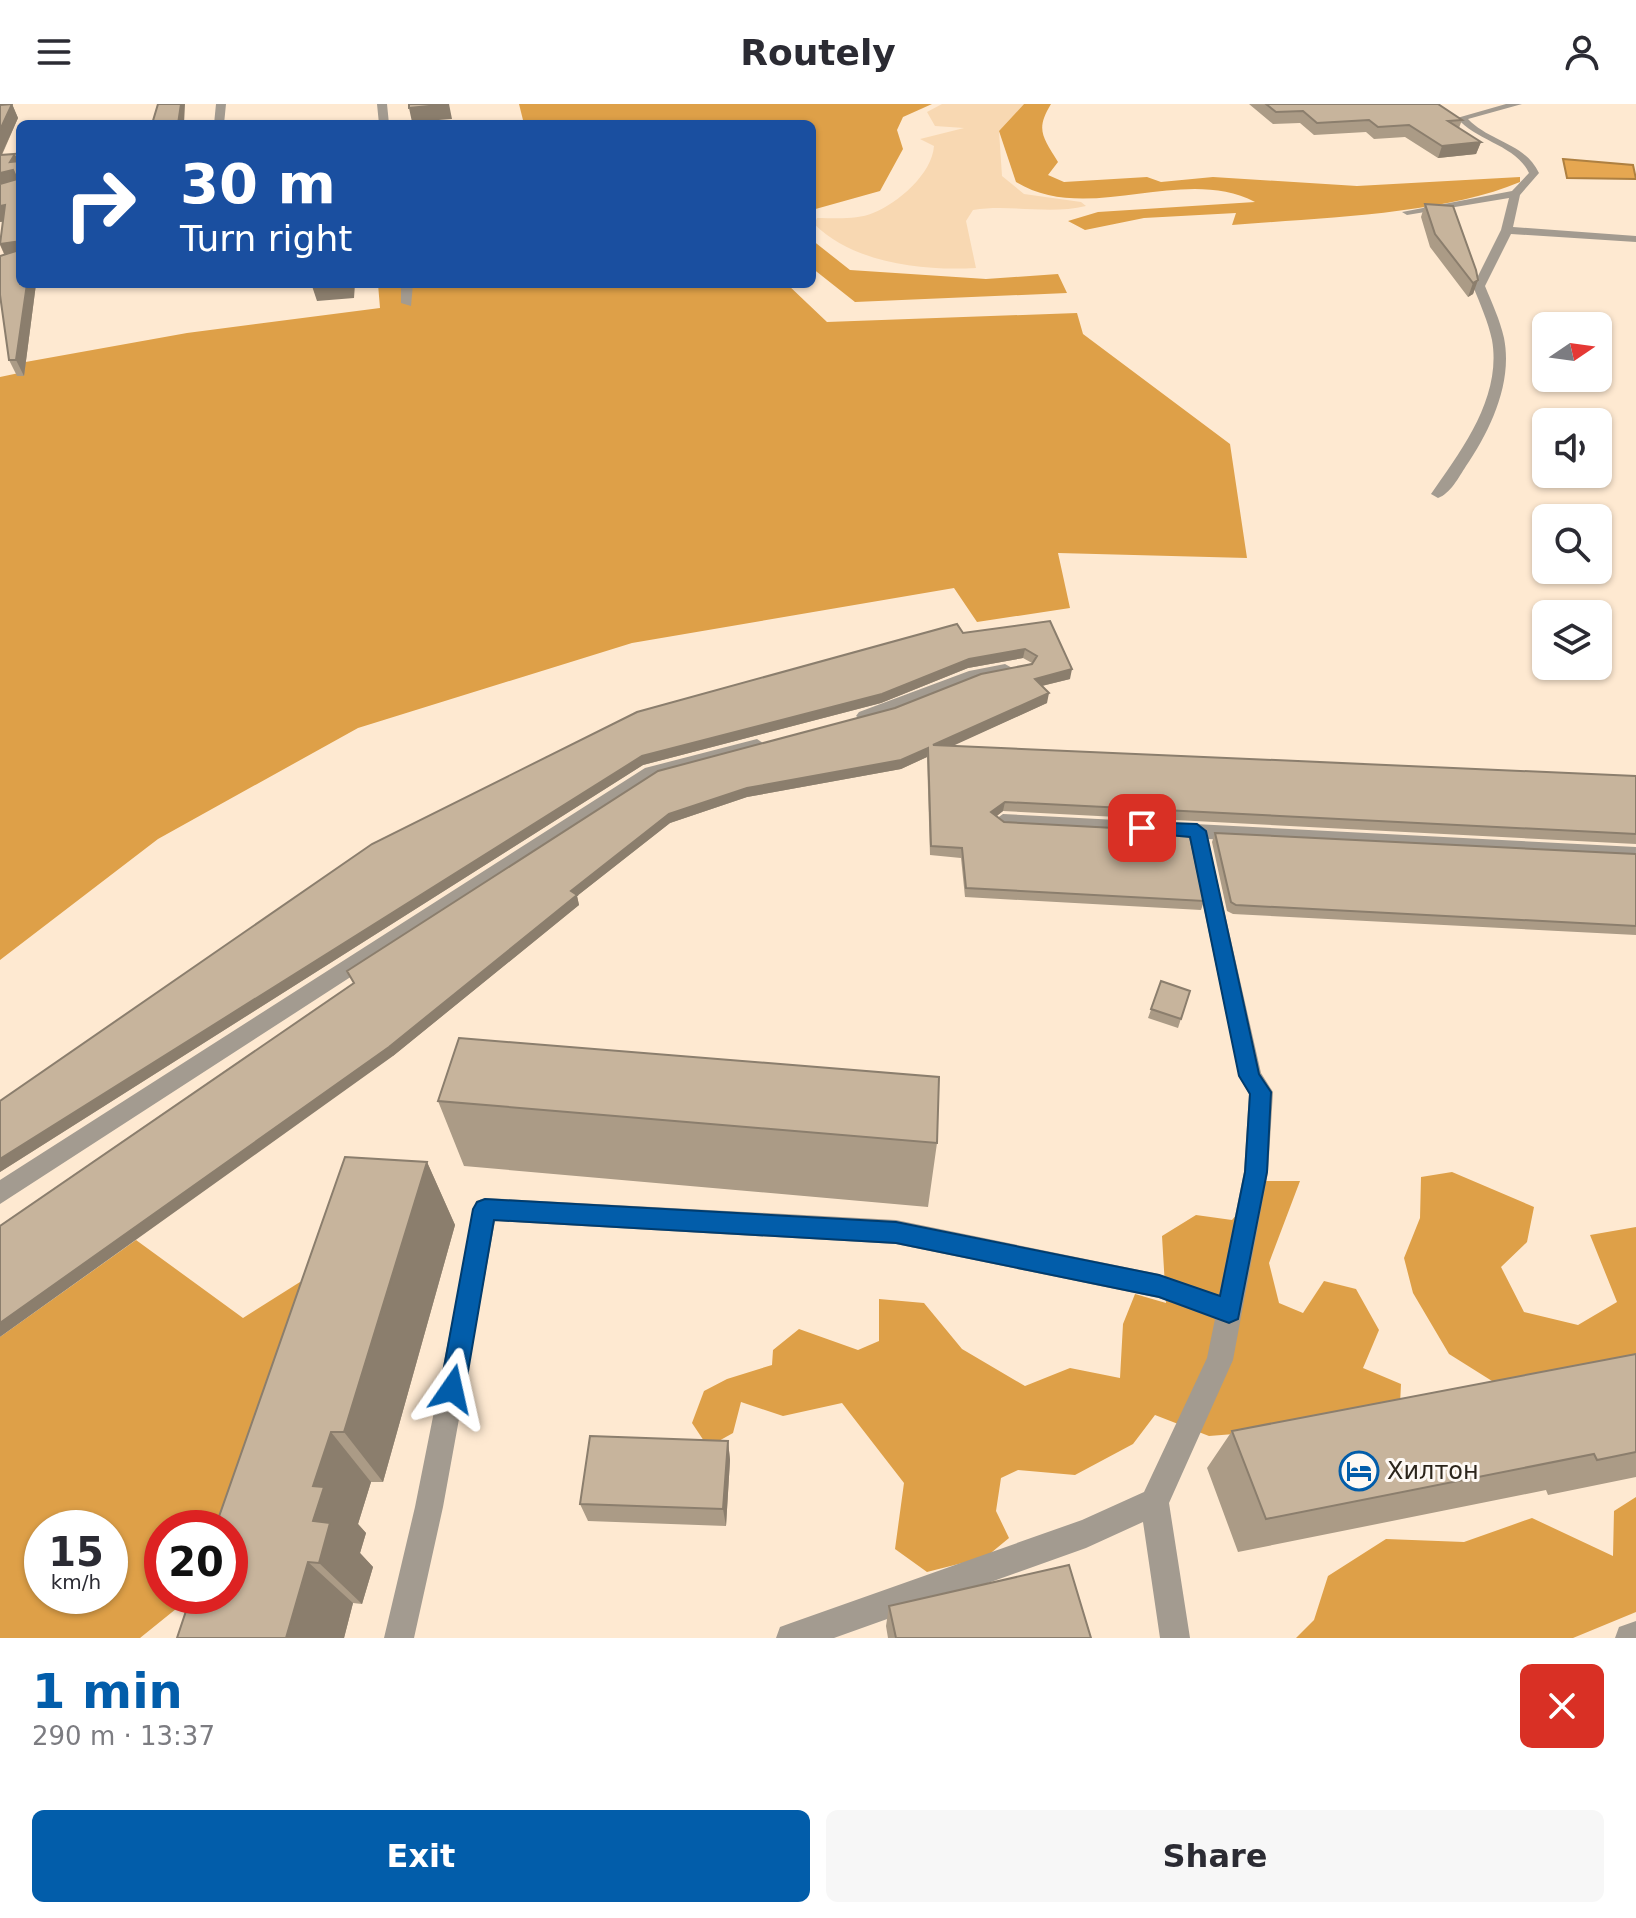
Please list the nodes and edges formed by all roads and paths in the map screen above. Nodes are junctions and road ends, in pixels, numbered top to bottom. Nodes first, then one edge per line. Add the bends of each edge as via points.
1 (1517, 104) edge
2 (1515, 194) junction
3 (1407, 212) dead end
4 (1507, 230) junction
5 (1636, 239) edge
6 (407, 288) edge
7 (407, 303) dead end
8 (1438, 494) dead end
9 (1024, 666) edge
10 (844, 722) edge
11 (770, 741) edge
12 (1003, 821) edge
13 (1197, 831) junction
14 (1636, 854) edge
15 (0, 1193) edge
16 (1229, 1311) junction
17 (1154, 1502) junction
18 (1636, 1636) edge
19 (399, 1638) edge
20 (791, 1638) edge
21 (1175, 1638) edge
22 (1630, 1638) edge

1 - 2 street via 1462,118 1473,133 1532,164 1534,173
2 - 3 street
2 - 4 street
4 - 5 street
4 - 8 street via 1479,286 1499,343 1495,385 1479,432
6 - 7 street
9 - 10 street via 975,675
11 - 15 street via 652,773
12 - 13 street
13 - 14 street
13 - 16 street via 1250,1076 1261,1092 1256,1172
16 - 17 street via 1220,1360
16 - 19 street via 1159,1286 896,1232 485,1209
17 - 20 street via 1086,1533
17 - 21 street
18 - 22 street

